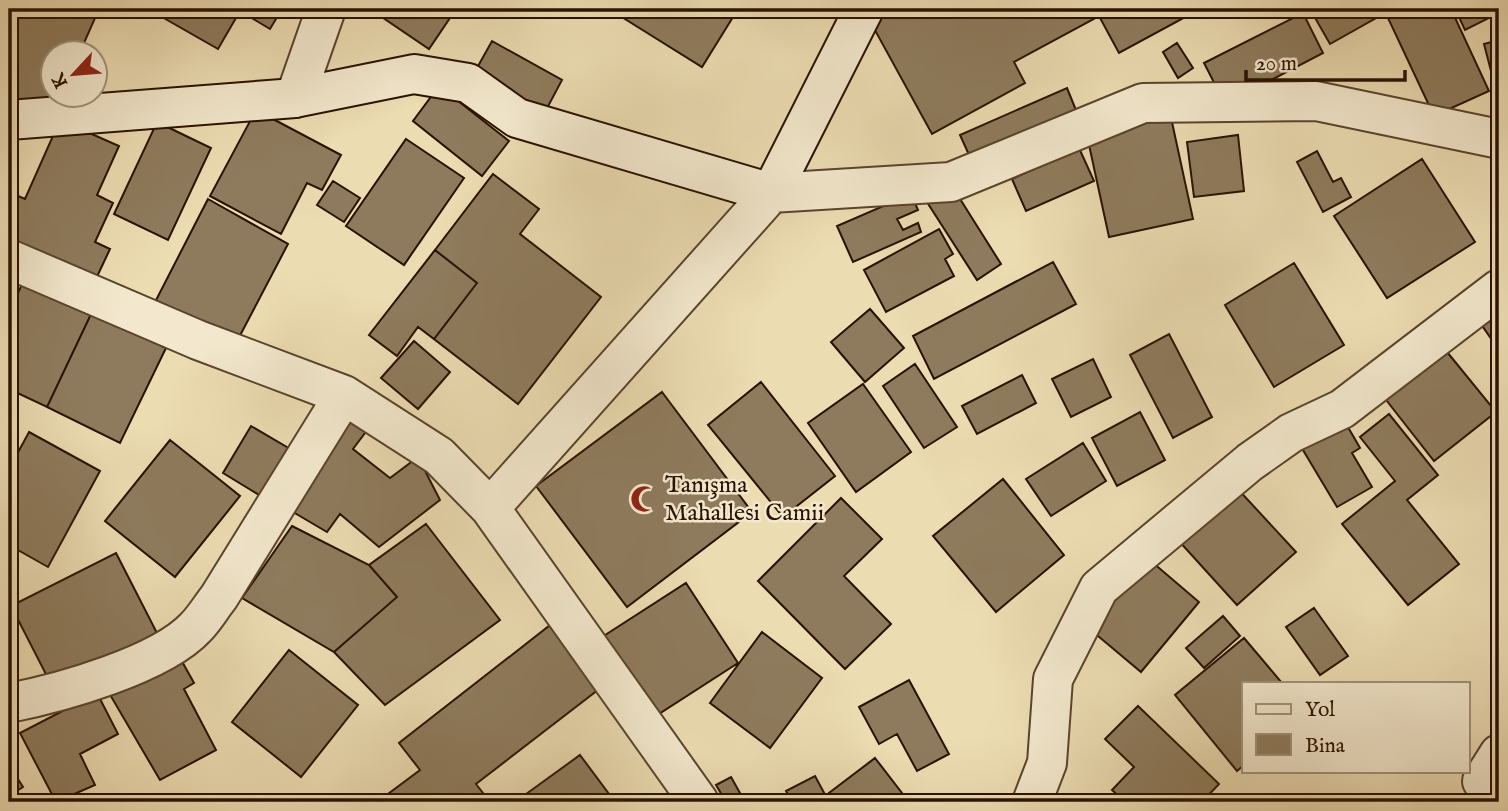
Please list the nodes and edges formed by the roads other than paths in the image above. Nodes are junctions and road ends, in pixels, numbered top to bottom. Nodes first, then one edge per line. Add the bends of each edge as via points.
1 (326, 9) edge
2 (864, 9) edge
3 (295, 98) junction
4 (9, 120) edge
5 (1499, 139) edge
6 (771, 193) junction
7 (9, 259) edge
8 (1499, 289) edge
9 (344, 395) junction
10 (490, 508) junction
11 (9, 703) edge
12 (1499, 754) edge
13 (699, 802) edge
14 (1032, 802) edge
15 (1499, 802) edge

1 - 3 street
2 - 6 street
3 - 4 street
3 - 6 street via 414,74 468,83 517,118
5 - 6 street via 1316,101 1143,103 951,182
6 - 10 street
7 - 9 street via 198,340
8 - 14 street via 1342,409 1291,433 1250,461 1099,588 1053,679 1047,763
9 - 10 street via 439,456
9 - 11 street via 219,597 195,628 171,647 92,682
10 - 13 street
12 - 15 street via 1482,780

